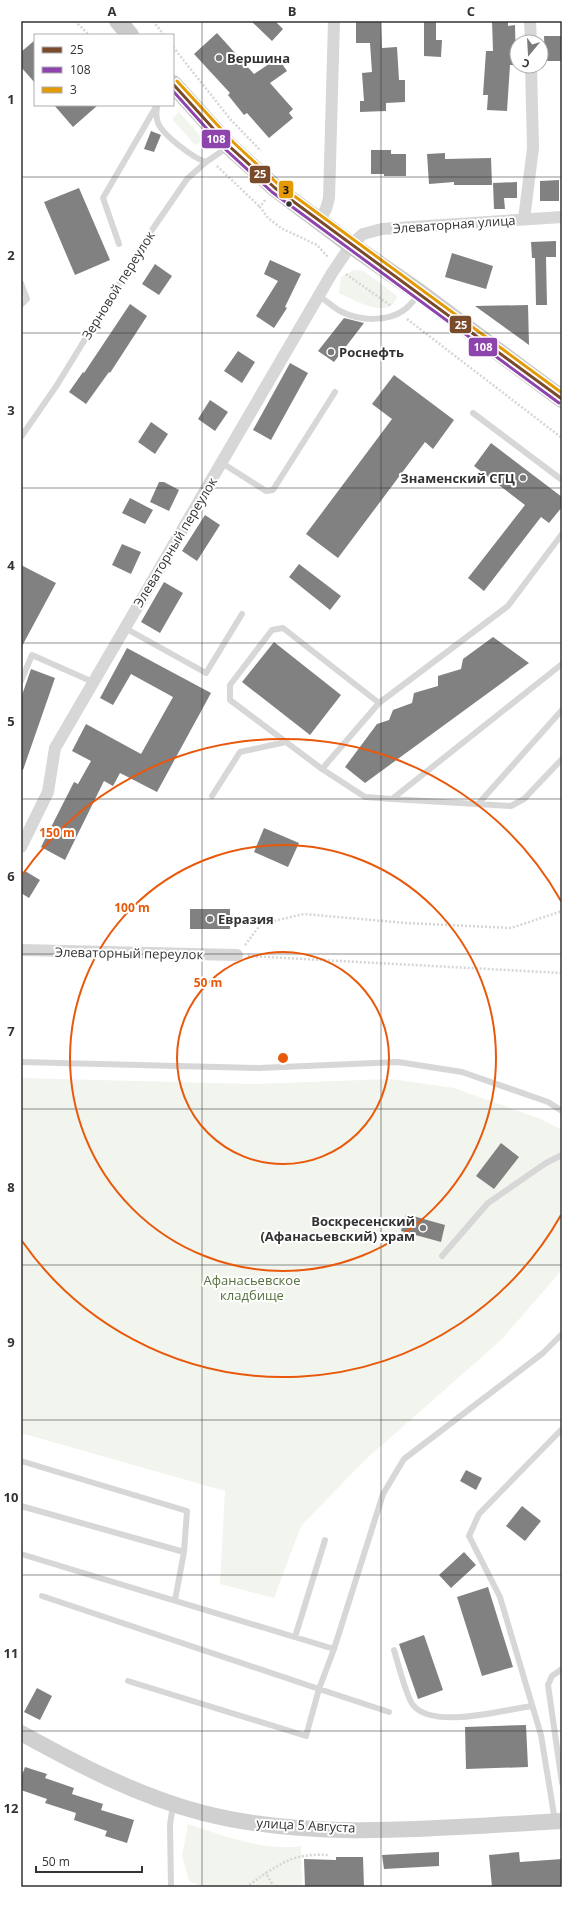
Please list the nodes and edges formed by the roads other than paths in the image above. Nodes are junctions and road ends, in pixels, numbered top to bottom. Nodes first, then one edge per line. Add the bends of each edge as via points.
1 (118, 21) edge
2 (334, 21) edge
3 (530, 21) edge
4 (129, 34) edge
5 (531, 34) edge
6 (531, 74) edge
7 (174, 85) edge
8 (156, 106) edge
9 (157, 106) edge
10 (229, 146) junction
11 (206, 162) junction
12 (562, 217) edge
13 (524, 219) junction
14 (318, 222) junction
15 (119, 244) dead end
16 (351, 245) junction
17 (21, 283) edge
18 (420, 293) junction
19 (319, 296) junction
20 (21, 306) edge
21 (335, 392) dead end
22 (562, 400) edge
23 (473, 413) dead end
24 (21, 437) edge
25 (222, 463) junction
26 (562, 480) edge
27 (562, 534) edge
28 (242, 614) dead end
29 (125, 628) junction
30 (562, 664) edge
31 (21, 681) edge
32 (93, 682) junction
33 (379, 703) junction
34 (562, 710) edge
35 (286, 742) junction
36 (562, 758) edge
37 (322, 769) junction
38 (212, 796) dead end
39 (392, 799) junction
40 (478, 804) junction
41 (21, 847) edge
42 (21, 950) edge
43 (238, 955) road end
44 (21, 1062) edge
45 (562, 1111) edge
46 (562, 1155) edge
47 (442, 1256) dead end
48 (562, 1334) edge
49 (562, 1429) edge
50 (21, 1461) edge
51 (21, 1506) edge
52 (324, 1540) dead end
53 (184, 1552) junction
54 (21, 1554) edge
55 (42, 1596) dead end
56 (174, 1600) junction
57 (295, 1637) junction
58 (334, 1649) junction
59 (394, 1650) dead end
60 (562, 1669) edge
61 (128, 1681) dead end
62 (320, 1689) junction
63 (532, 1706) junction
64 (389, 1712) dead end
65 (21, 1733) edge
66 (562, 1783) edge
67 (173, 1804) junction
68 (558, 1821) edge
69 (171, 1887) edge

1 - 4 main road
2 - 14 street via 329,198 326,210
3 - 5 street
6 - 13 street via 534,148
7 - 10 main road
8 - 15 lane via 104,198
9 - 11 lane via 156,116 159,124 186,152
10 - 11 lane, Зерновой переулок
10 - 14 main road via 275,188
11 - 24 lane, Зерновой переулок via 187,179 152,230 57,385
12 - 13 street, Элеваторная улица
13 - 16 street, Элеваторная улица via 382,229 363,234
14 - 16 main road
16 - 18 main road
16 - 19 street, Элеваторный переулок
17 - 20 lane via 27,299
18 - 19 lane via 404,311 370,319 342,312
18 - 22 main road
19 - 25 street, Элеваторный переулок
21 - 25 lane via 273,490 266,491
23 - 26 lane
25 - 29 street, Элеваторный переулок
27 - 33 lane via 508,606
28 - 29 lane via 206,673
29 - 32 street, Элеваторный переулок
30 - 39 lane
31 - 32 lane via 32,655
32 - 41 street, Элеваторный переулок via 55,748 48,792
33 - 35 lane via 283,628 272,630 230,685 230,700
33 - 37 lane
34 - 40 lane
35 - 37 lane
35 - 38 lane via 240,752
36 - 40 lane via 524,799 511,806
37 - 39 lane via 365,797
39 - 40 lane
42 - 43 street, Элеваторный переулок
44 - 45 lane via 259,1068 398,1062 462,1072 548,1102
46 - 47 lane via 488,1203
48 - 58 lane via 543,1353 404,1459 383,1494
49 - 63 lane via 479,1514 469,1536 500,1597
50 - 53 lane via 187,1511
51 - 53 lane
52 - 57 lane
53 - 56 lane
54 - 56 lane
55 - 62 lane
56 - 57 lane
57 - 58 lane
58 - 62 lane
59 - 63 lane via 412,1704 420,1713 436,1718 454,1718
60 - 66 lane via 552,1676 548,1685
61 - 62 lane via 306,1736
62 - 64 lane
63 - 68 lane via 541,1735
65 - 67 main road, улица 5 Августа via 90,1770
67 - 68 main road, улица 5 Августа via 270,1826 413,1829
67 - 69 lane via 170,1825

